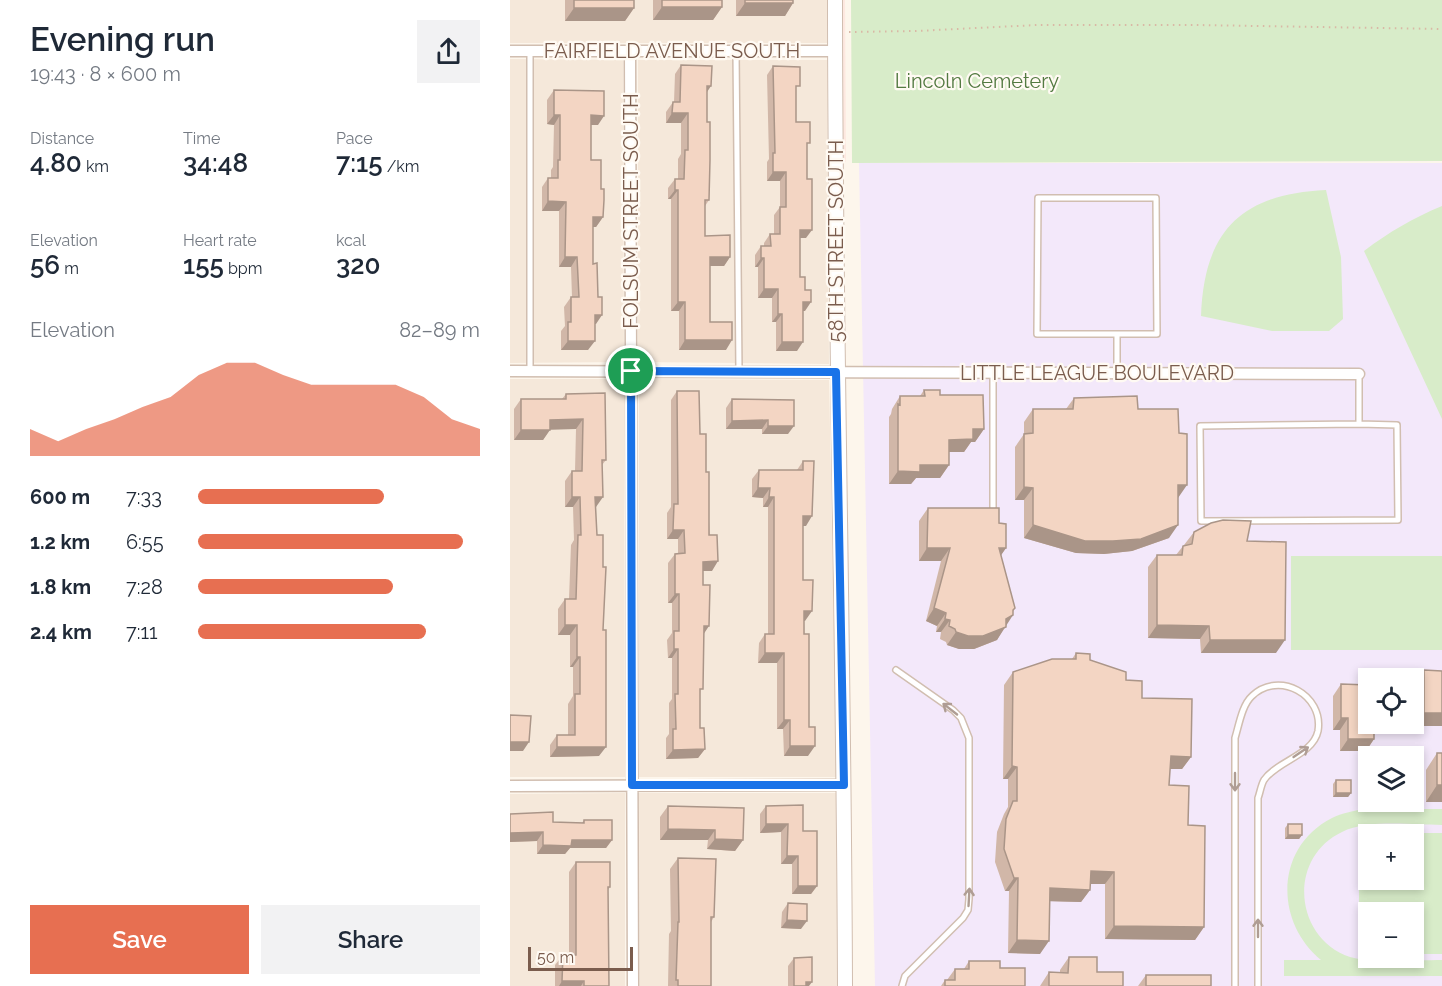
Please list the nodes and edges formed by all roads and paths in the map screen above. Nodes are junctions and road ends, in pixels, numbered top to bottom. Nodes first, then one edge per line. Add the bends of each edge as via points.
1 (835, 0) edge
2 (1442, 29) edge
3 (835, 32) junction
4 (510, 51) edge
5 (530, 51) junction
6 (835, 51) junction
7 (630, 52) junction
8 (736, 52) junction
9 (1117, 334) junction
10 (510, 371) edge
11 (530, 371) junction
12 (631, 371) junction
13 (739, 371) junction
14 (836, 372) junction
15 (993, 372) junction
16 (1117, 373) junction
17 (1359, 374) joint
18 (1359, 424) junction
19 (993, 507) edge
20 (896, 670) dead end
21 (632, 785) junction
22 (844, 785) junction
23 (510, 786) edge
24 (633, 986) edge
25 (845, 986) edge
26 (902, 986) edge
27 (1234, 986) edge
28 (1258, 986) edge

1 - 3 street, 58TH STREET SOUTH
2 - 3 path via 1037,25
3 - 6 street, 58TH STREET SOUTH
4 - 5 street, FAIRFIELD AVENUE SOUTH
5 - 7 street, FAIRFIELD AVENUE SOUTH
5 - 11 lane
6 - 8 street, FAIRFIELD AVENUE SOUTH
6 - 14 street, 58TH STREET SOUTH
7 - 8 street, FAIRFIELD AVENUE SOUTH
7 - 12 street, FOLSUM STREET SOUTH
8 - 13 lane
9 - 9 lane via 1157,334 1156,198 1038,198 1037,334
9 - 16 lane
10 - 11 street, LITTLE LEAGUE BOULEVARD
11 - 12 street, LITTLE LEAGUE BOULEVARD
12 - 13 street, LITTLE LEAGUE BOULEVARD
12 - 21 street, FOLSUM STREET SOUTH
13 - 14 street, LITTLE LEAGUE BOULEVARD
14 - 15 street, LITTLE LEAGUE BOULEVARD
14 - 22 street, 58TH STREET SOUTH
15 - 16 street, LITTLE LEAGUE BOULEVARD
15 - 19 lane
16 - 17 street, LITTLE LEAGUE BOULEVARD
17 - 18 lane
18 - 18 lane via 1397,425 1398,520 1201,521 1200,426
26 -> 20 lane via 905,976 968,910 969,738 967,728 953,710
21 - 22 street
21 - 23 street
21 - 24 street, FOLSUM STREET SOUTH
22 - 25 street, 58TH STREET SOUTH
28 -> 27 lane via 1258,798 1264,781 1312,744 1318,732 1314,705 1293,687 1265,688 1251,696 1234,738

